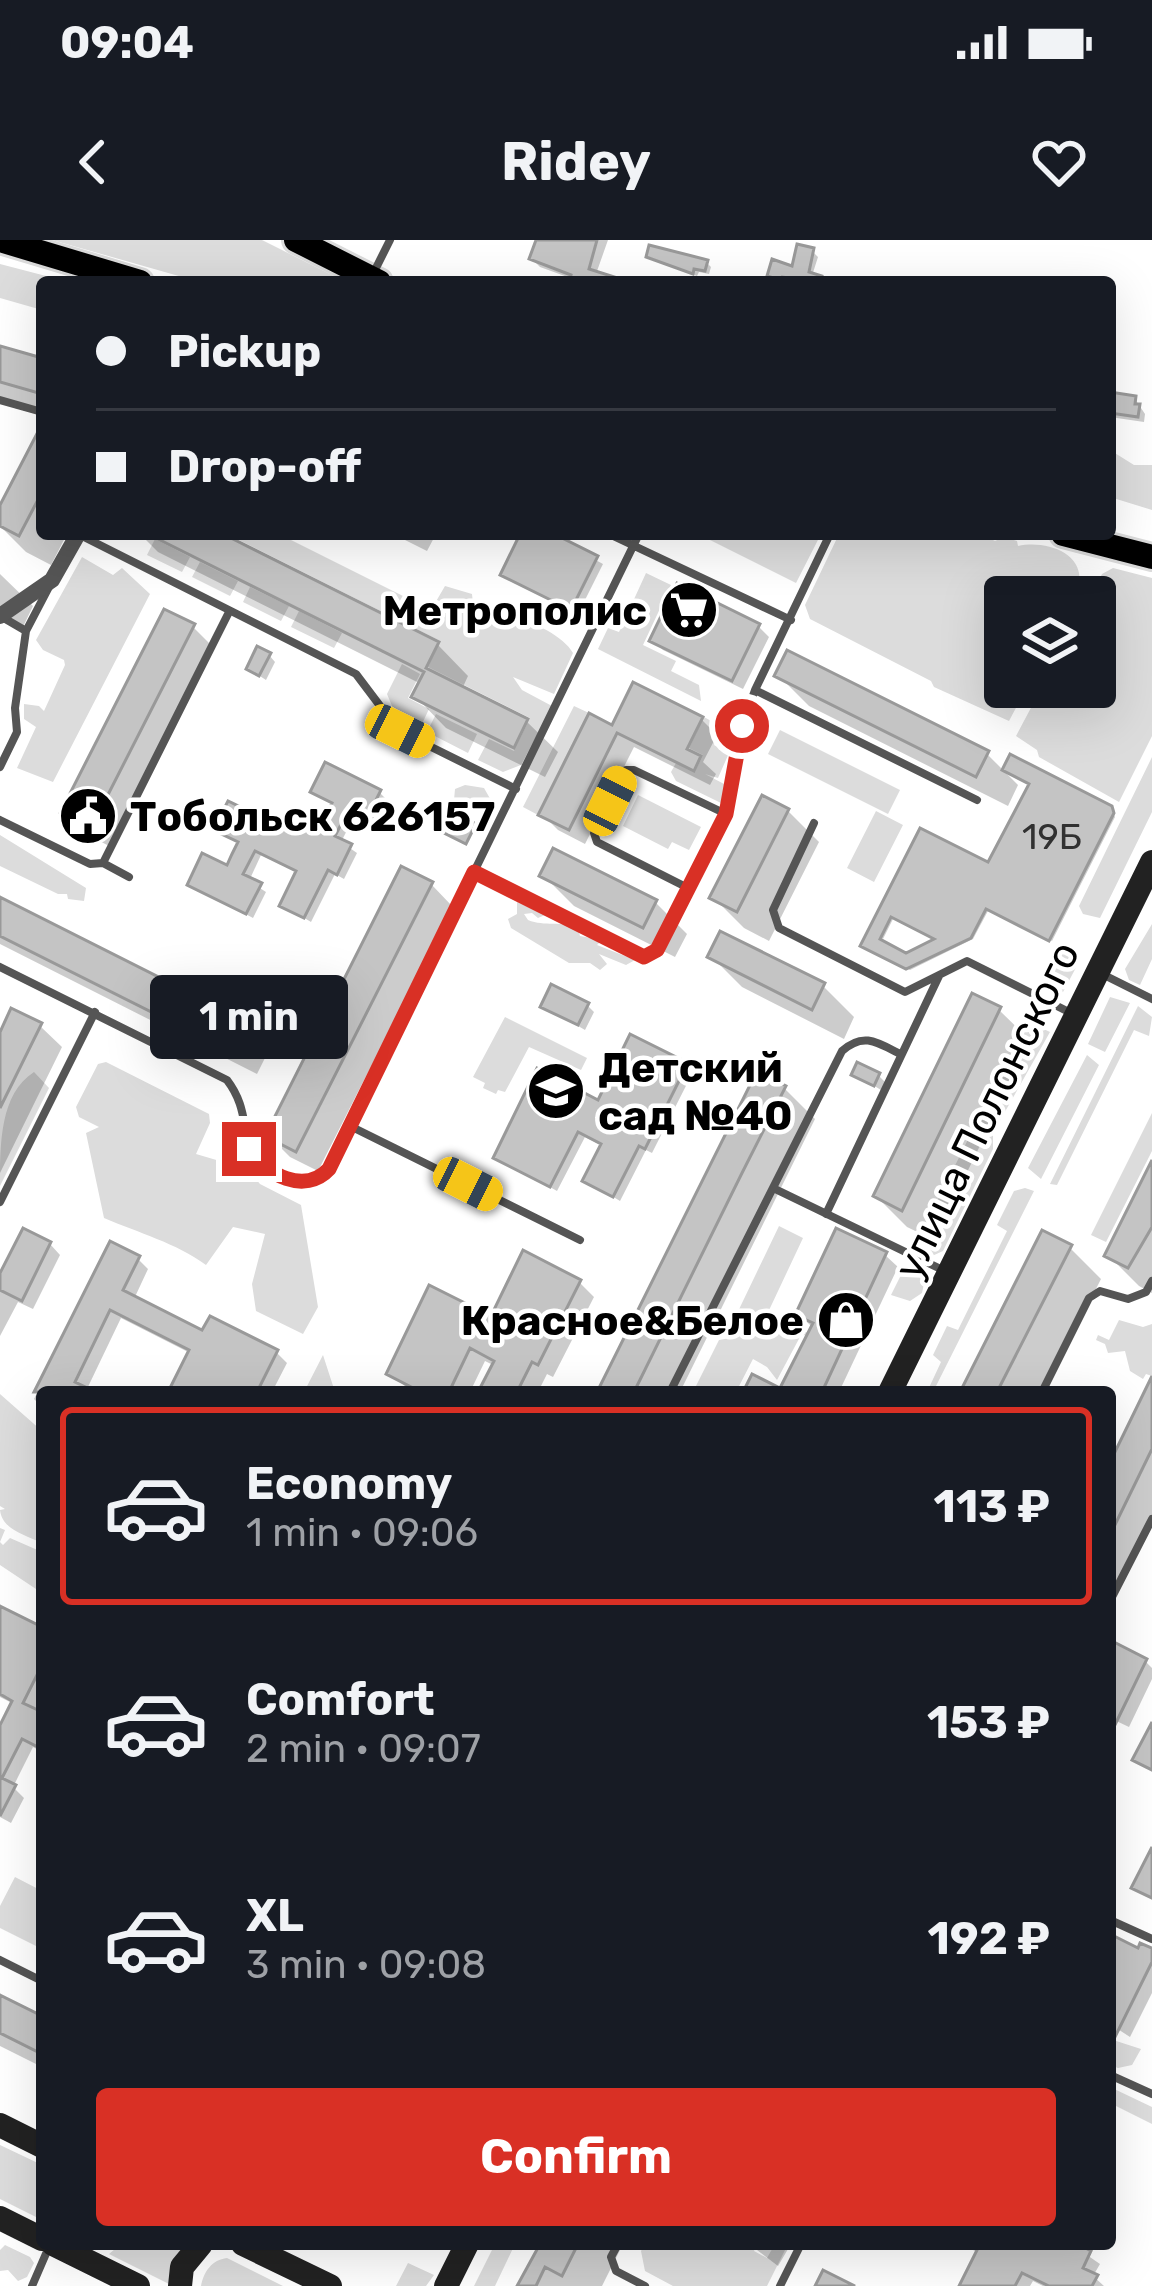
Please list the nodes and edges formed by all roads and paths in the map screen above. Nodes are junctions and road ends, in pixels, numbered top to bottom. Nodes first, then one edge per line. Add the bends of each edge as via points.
1 (0, 240) edge
2 (296, 240) edge
3 (390, 240) edge
4 (120, 276) edge
5 (365, 276) edge
6 (377, 276) edge
7 (0, 400) edge
8 (36, 410) edge
9 (75, 540) edge
10 (90, 540) edge
11 (622, 540) edge
12 (637, 540) edge
13 (827, 540) edge
14 (1086, 540) edge
15 (634, 546) junction
16 (1152, 557) edge
17 (52, 580) junction
18 (229, 612) junction
19 (0, 616) edge
20 (790, 620) junction
21 (26, 631) junction
22 (754, 691) junction
23 (0, 767) edge
24 (516, 789) junction
25 (977, 800) dead end
26 (726, 814) junction
27 (0, 820) edge
28 (814, 823) dead end
29 (1152, 862) edge
30 (103, 863) junction
31 (474, 872) junction
32 (129, 878) dead end
33 (688, 888) junction
34 (0, 967) edge
35 (1098, 971) junction
36 (939, 975) junction
37 (1152, 1000) edge
38 (94, 1012) junction
39 (1076, 1016) junction
40 (900, 1054) junction
41 (350, 1126) junction
42 (474, 1171) dead end
43 (468, 1184) junction
44 (772, 1188) junction
45 (0, 1202) edge
46 (514, 1208) junction
47 (826, 1214) junction
48 (507, 1222) dead end
49 (580, 1240) dead end
50 (949, 1273) junction
51 (1152, 1281) edge
52 (673, 1386) edge
53 (893, 1386) edge
54 (1045, 1386) edge
55 (1152, 1519) edge
56 (1116, 1589) edge
57 (1116, 1923) edge
58 (1152, 1939) edge
59 (0, 1960) edge
60 (36, 1978) edge
61 (1116, 2078) edge
62 (1152, 2094) edge
63 (0, 2126) edge
64 (36, 2143) edge
65 (0, 2218) edge
66 (36, 2236) edge
67 (54, 2250) edge
68 (64, 2250) edge
69 (196, 2250) edge
70 (255, 2250) edge
71 (464, 2250) edge
72 (615, 2250) edge
73 (798, 2250) edge
74 (32, 2286) edge
75 (138, 2286) edge
76 (180, 2286) edge
77 (330, 2286) edge
78 (446, 2286) edge
79 (645, 2286) edge
80 (780, 2286) edge

1 - 4 main road
2 - 5 main road
3 - 6 lane
7 - 8 lane
9 - 17 street
10 - 18 lane
11 - 15 lane
12 - 15 lane
13 - 20 lane
14 - 16 main road
15 - 20 lane
15 - 24 lane
17 - 19 street
17 - 21 lane
18 - 24 lane via 356,674 400,731
18 - 30 lane
19 - 21 lane
20 - 22 lane
21 - 23 lane via 16,732
22 - 25 lane
22 - 26 lane via 736,740
24 - 31 lane
26 - 33 lane
26 - 33 lane via 626,770 594,832 597,842
27 - 30 lane
28 - 36 lane via 772,910 775,922 905,992
29 - 35 main road, улица Полонского
30 - 32 lane
31 - 33 lane via 644,957 657,950
31 - 41 lane
34 - 38 lane
35 - 37 lane
35 - 39 main road, улица Полонского
36 - 39 lane via 967,961
36 - 40 lane
38 - 41 lane via 226,1081 237,1094 249,1149 291,1180 318,1181
38 - 45 lane
39 - 50 main road, улица Полонского
40 - 44 lane via 861,1038 842,1051
40 - 47 lane
41 - 43 lane
42 - 43 lane
43 - 46 lane
44 - 47 lane
44 - 52 lane
46 - 48 lane
46 - 49 lane
47 - 50 lane
50 - 53 main road, улица Полонского
51 - 54 lane via 1128,1299 1100,1291 1089,1298
55 - 56 lane
57 - 58 lane
59 - 60 lane
61 - 62 lane
63 - 64 main road
65 - 66 main road
67 - 74 lane
68 - 75 main road
69 - 76 main road via 182,2266
70 - 77 main road
71 - 78 main road
72 - 79 lane via 616,2271
73 - 80 lane

